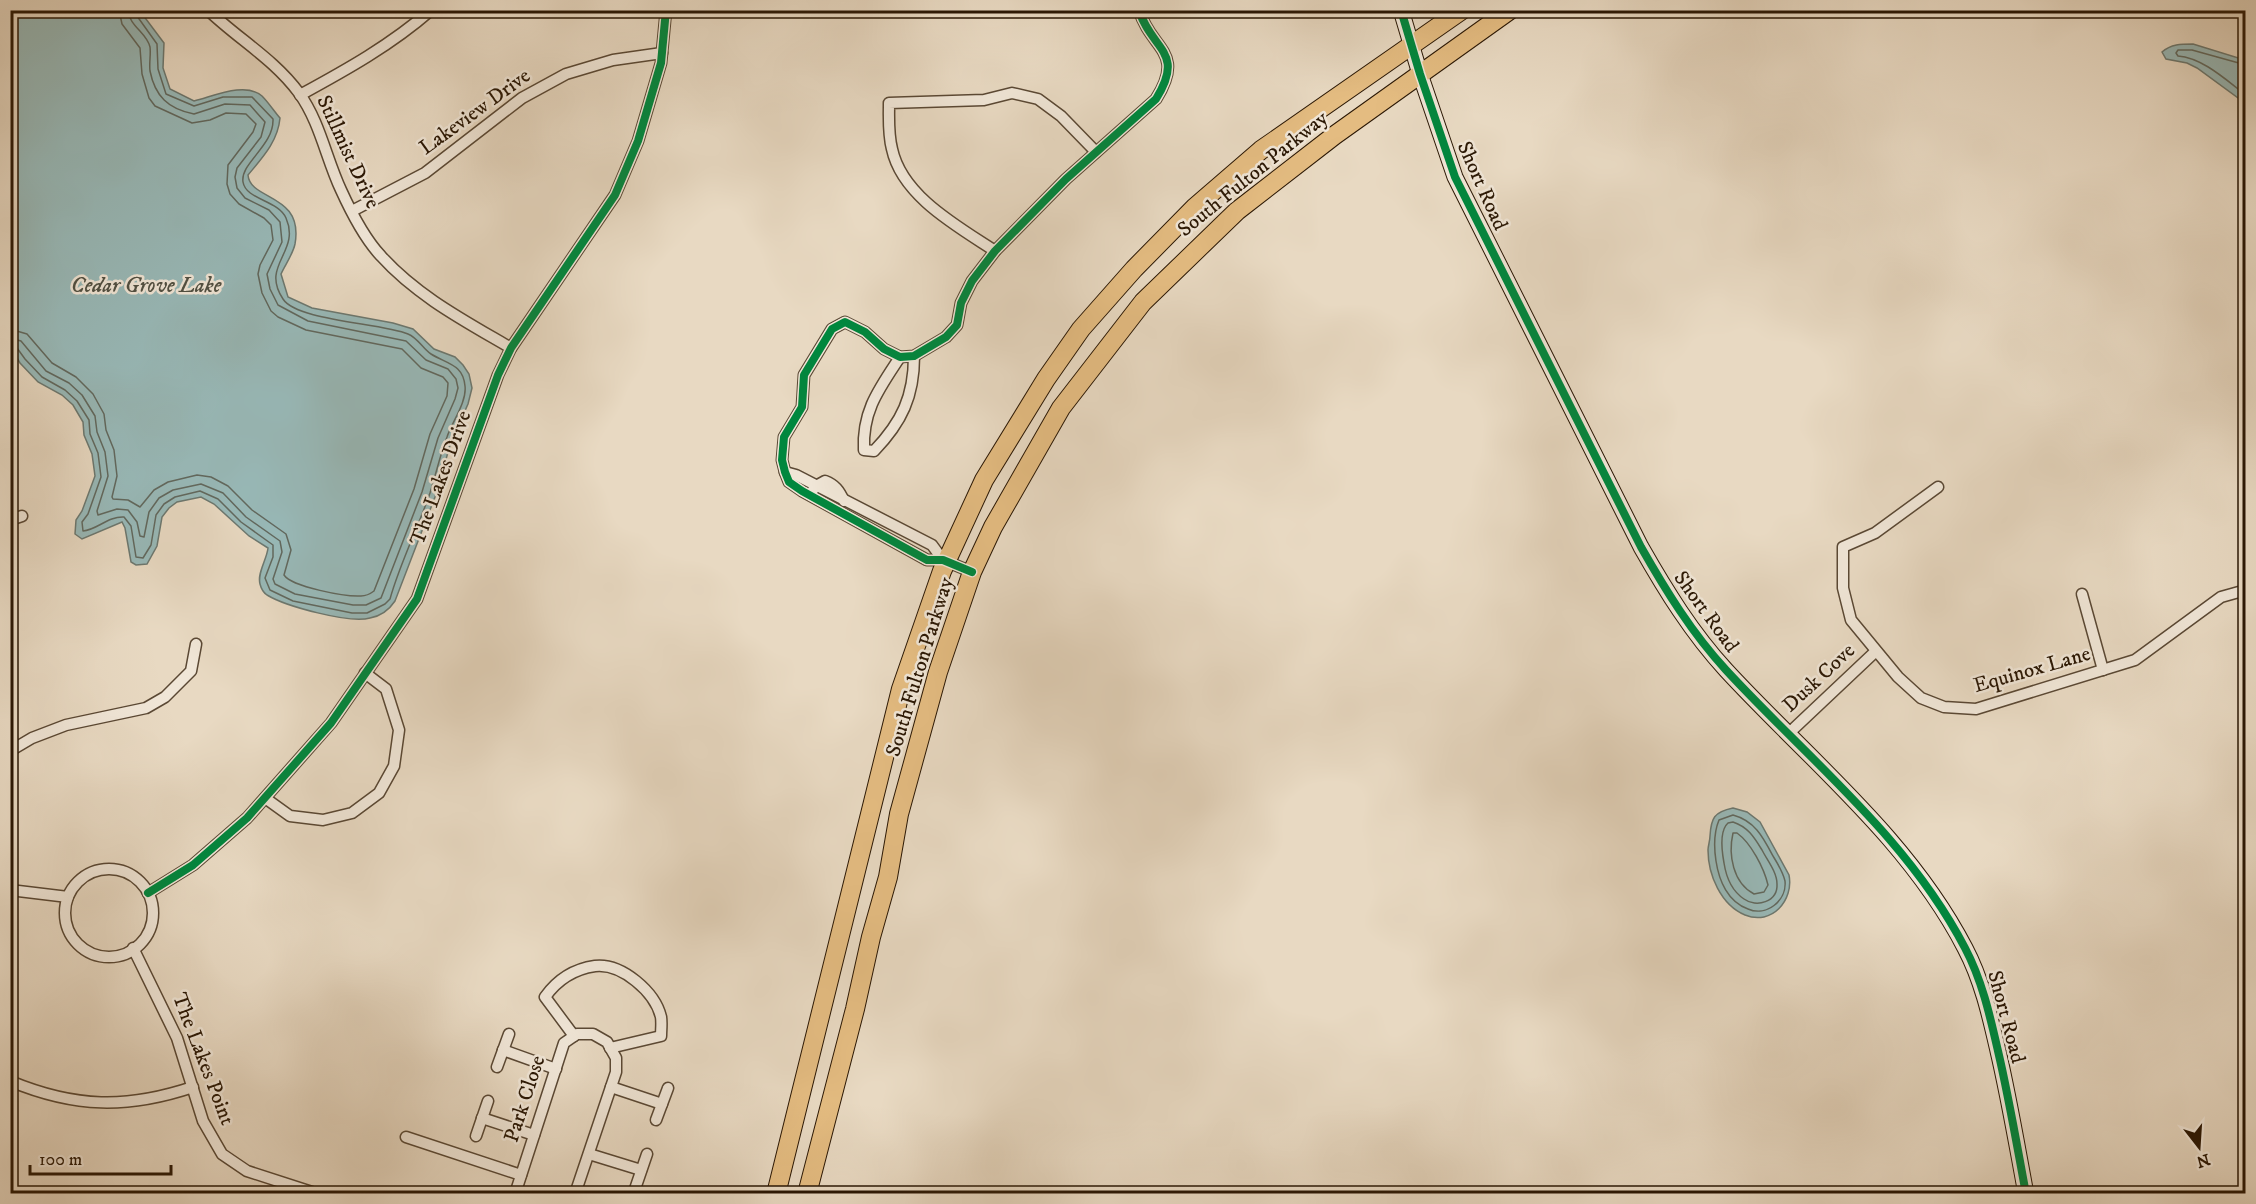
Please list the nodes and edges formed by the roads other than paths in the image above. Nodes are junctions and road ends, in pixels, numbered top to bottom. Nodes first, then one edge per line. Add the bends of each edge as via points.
1 (208, 10) edge
2 (431, 10) edge
3 (666, 10) edge
4 (1139, 10) edge
5 (1401, 10) edge
6 (1462, 10) edge
7 (1510, 10) edge
8 (1412, 46) junction
9 (662, 53) junction
10 (1420, 74) junction
11 (300, 95) junction
12 (1096, 152) junction
13 (352, 211) junction
14 (994, 251) junction
15 (511, 348) junction
16 (914, 356) junction
17 (900, 357) junction
18 (785, 472) junction
19 (816, 486) junction
20 (1938, 487) dead end
21 (809, 496) junction
22 (22, 516) dead end
23 (874, 516) junction
24 (10, 520) edge
25 (867, 527) junction
26 (945, 561) junction
27 (972, 572) junction
28 (2246, 590) edge
29 (2082, 594) dead end
30 (196, 644) dead end
31 (1876, 651) junction
32 (2103, 670) junction
33 (365, 673) junction
34 (1788, 734) junction
35 (10, 751) edge
36 (265, 798) junction
37 (10, 890) edge
38 (148, 893) junction
39 (68, 897) junction
40 (133, 948) junction
41 (509, 1034) dead end
42 (574, 1036) junction
43 (610, 1048) junction
44 (503, 1050) junction
45 (497, 1067) dead end
46 (556, 1069) junction
47 (10, 1081) edge
48 (192, 1087) junction
49 (611, 1087) junction
50 (668, 1088) dead end
51 (488, 1101) dead end
52 (662, 1104) junction
53 (482, 1118) junction
54 (656, 1120) dead end
55 (534, 1135) junction
56 (476, 1136) dead end
57 (406, 1137) dead end
58 (589, 1154) junction
59 (647, 1154) dead end
60 (641, 1170) junction
61 (521, 1175) junction
62 (635, 1189) dead end
63 (318, 1194) edge
64 (515, 1194) edge
65 (575, 1194) edge
66 (776, 1194) edge
67 (807, 1194) edge
68 (2026, 1194) edge

1 - 11 street, Stillmist Drive via 273,63
2 - 11 street via 357,64
3 - 9 street, The Lakes Drive
4 - 12 street via 1168,62 1165,85 1156,99
5 - 8 street, Short Road
6 - 8 highway, South Fulton Parkway
7 - 10 highway, South Fulton Parkway
8 - 10 street, Short Road
8 - 26 highway, South Fulton Parkway via 1261,150 1195,207 1134,269 1081,329 1046,379 984,480
9 - 13 street, Lakeview Drive via 613,60 566,74 522,98 425,173
9 - 15 street, The Lakes Drive via 638,141 615,195
10 - 27 highway, South Fulton Parkway via 1245,204 1143,302 1061,408 1020,476
10 - 34 street, Short Road via 1455,177 1641,547 1693,630
11 - 13 street, Stillmist Drive
12 - 14 street
12 - 14 street via 1038,99 1012,93 984,100 889,103 892,151 906,180 929,206
13 - 15 street, Stillmist Drive via 380,255 412,286
14 - 16 street via 968,288 957,325 946,337
15 - 33 street, The Lakes Drive via 417,599
16 - 17 street
16 - 17 street via 909,400 893,431 874,451 864,450 863,429 877,392
17 - 18 street via 845,322 832,329 804,375 802,407 784,437
18 - 19 street
18 - 21 street via 789,482
19 - 21 street
19 - 23 street via 825,481 833,484 844,501
20 - 31 street, Equinox Lane via 1875,533 1843,547 1843,588 1851,620
21 - 25 street
22 - 24 street
23 - 25 street
23 - 26 street via 932,545
25 - 26 street via 927,560
26 - 27 street
26 - 66 highway, South Fulton Parkway via 901,689
27 - 67 highway, South Fulton Parkway via 938,672 899,814 888,877
28 - 32 street, Equinox Lane via 2221,597 2135,660
29 - 32 street
30 - 35 street via 190,671 165,697 146,708 66,725
31 - 32 street, Equinox Lane via 1921,698 1944,707 1976,709
31 - 34 street, Dusk Cove
33 - 36 street, The Lakes Drive via 331,723
33 - 36 street via 386,689 399,730 394,766 379,793 352,813 323,820 290,816
34 - 68 street, Short Road via 1895,846 1965,947 1988,1008
36 - 38 street, The Lakes Drive via 193,865
37 - 39 street
38 - 39 street via 128,873 107,869 86,875
38 - 40 street via 152,922 143,940
39 - 40 street via 67,925 83,948 110,956
40 - 48 street, The Lakes Point via 177,1038
41 - 44 street
42 - 43 street via 593,1034
42 - 43 street via 545,997 555,983 597,966 621,971 642,985 653,1001 661,1017 661,1036
42 - 46 street, Park Close via 564,1044
43 - 49 street via 616,1058
44 - 45 street
44 - 46 street
46 - 55 street, Park Close
47 - 48 street via 81,1102 125,1103
48 - 63 street, The Lakes Point via 203,1122 222,1154 248,1171
49 - 52 street
49 - 58 street
50 - 52 street
51 - 53 street
52 - 54 street
53 - 55 street
53 - 56 street
55 - 61 street, Park Close
57 - 61 street
58 - 60 street
58 - 65 street
59 - 60 street
60 - 62 street
61 - 64 street, Park Close

